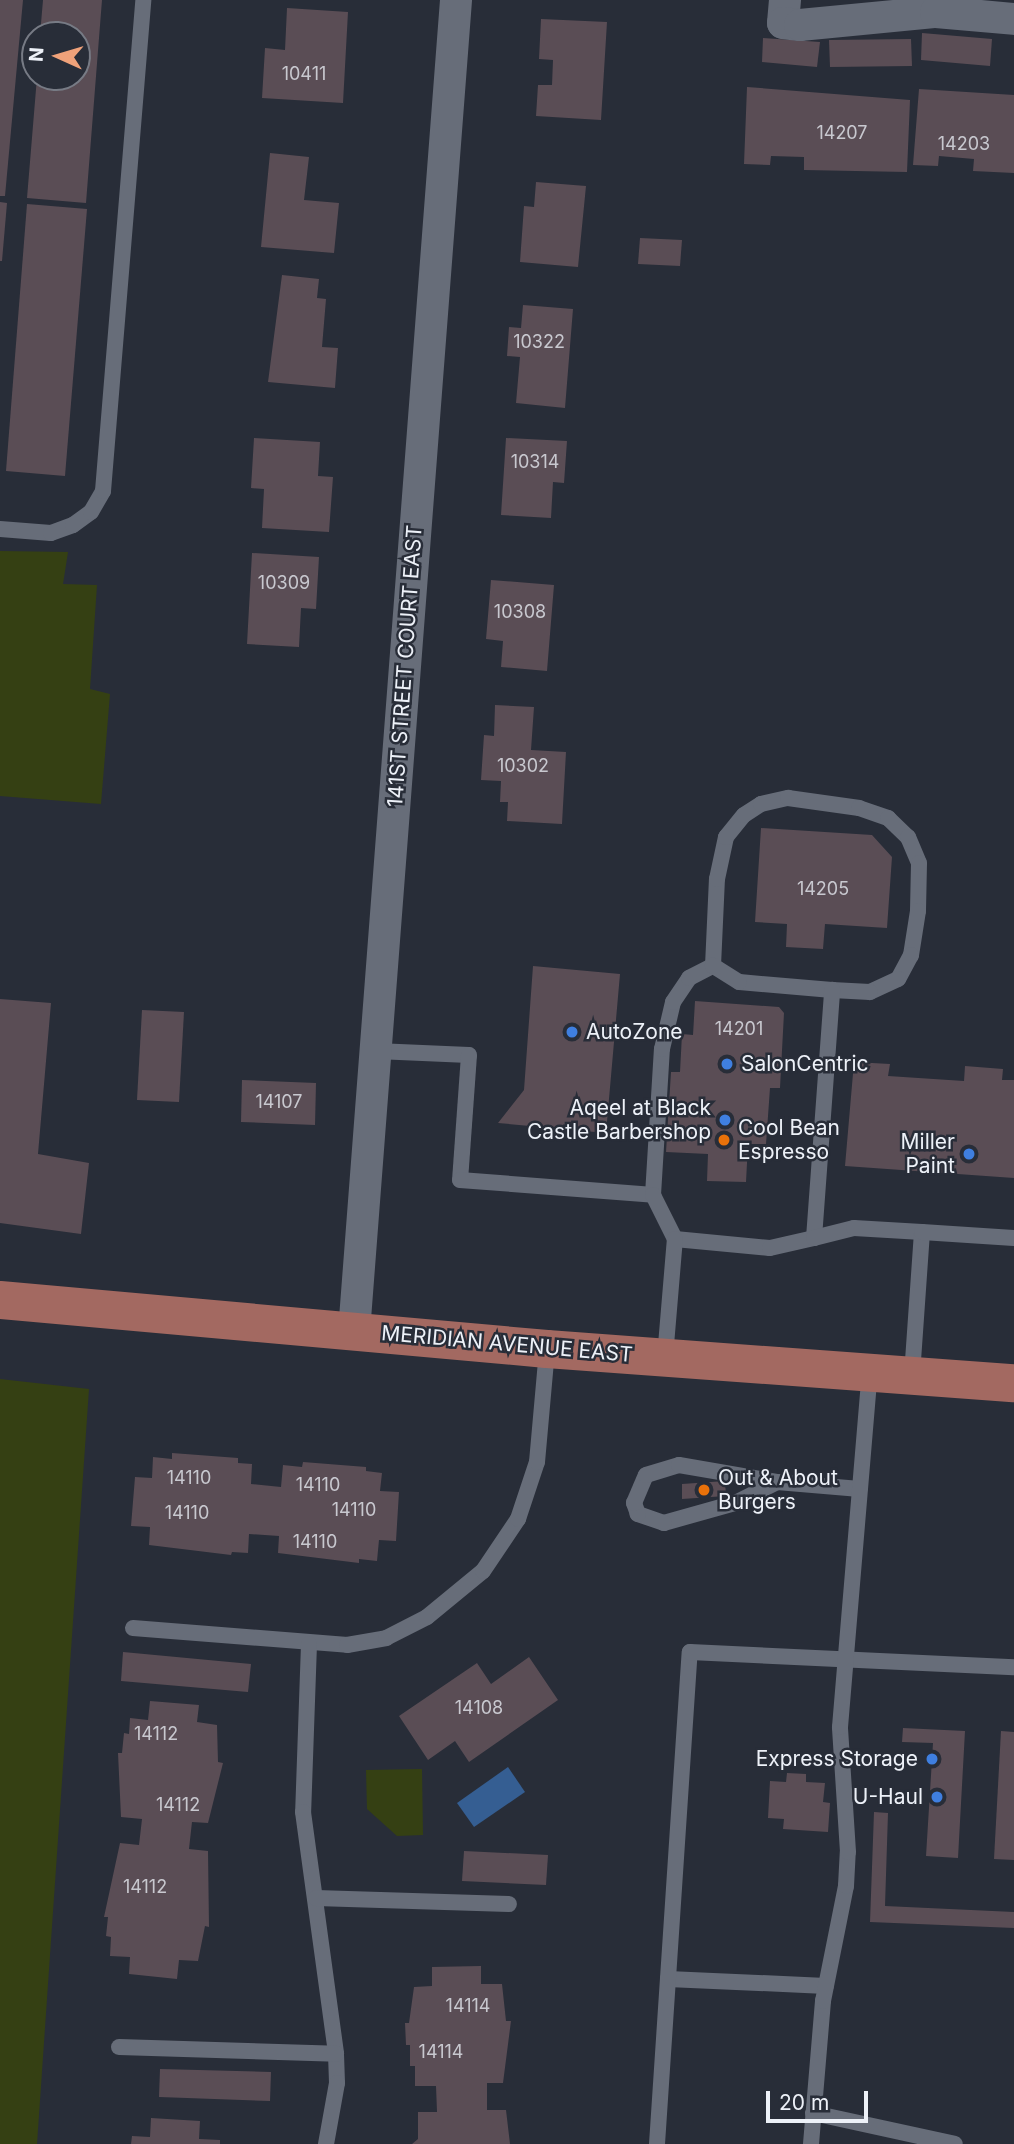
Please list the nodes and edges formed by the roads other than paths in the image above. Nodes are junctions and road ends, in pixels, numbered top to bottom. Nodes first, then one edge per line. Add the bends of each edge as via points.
1 (143, 0) edge
2 (456, 0) edge
3 (785, 0) edge
4 (1014, 19) edge
5 (0, 528) edge
6 (713, 966) junction
7 (832, 990) junction
8 (376, 1051) junction
9 (653, 1195) junction
10 (922, 1232) junction
11 (814, 1238) junction
12 (1014, 1238) edge
13 (675, 1239) junction
14 (0, 1300) edge
15 (354, 1332) junction
16 (548, 1349) junction
17 (665, 1357) junction
18 (870, 1372) junction
19 (912, 1375) junction
20 (1014, 1383) edge
21 (777, 1482) junction
22 (860, 1489) junction
23 (133, 1628) dead end
24 (309, 1644) junction
25 (845, 1659) junction
26 (1014, 1667) edge
27 (316, 1898) junction
28 (509, 1903) dead end
29 (668, 1979) junction
30 (826, 1986) junction
31 (119, 2047) dead end
32 (337, 2054) junction
33 (814, 2113) junction
34 (326, 2144) edge
35 (657, 2144) edge
36 (811, 2144) edge
37 (955, 2144) edge

1 - 5 lane via 103,491 91,512 51,533
2 - 8 street, 141ST STREET COURT EAST
3 - 4 street via 783,23 800,25 936,12
6 - 7 lane via 739,982
6 - 7 lane via 717,879 726,837 744,815 761,804 788,798 823,800 888,818 908,837 919,863 911,955 898,979 870,992
6 - 9 lane via 688,978 673,1002 662,1049
7 - 11 lane
8 - 9 lane via 469,1055 460,1181
8 - 15 street, 141ST STREET COURT EAST
9 - 13 lane
10 - 11 lane via 854,1228
10 - 12 lane
10 - 19 lane
11 - 13 lane via 770,1248
13 - 17 lane
14 - 15 main road, MERIDIAN AVENUE EAST
15 - 16 main road, MERIDIAN AVENUE EAST
16 - 17 main road, MERIDIAN AVENUE EAST
16 - 24 lane via 542,1432 529,1492 503,1545 483,1571 427,1617 386,1638 347,1645
17 - 18 main road, MERIDIAN AVENUE EAST
18 - 19 main road, MERIDIAN AVENUE EAST
18 - 22 lane
19 - 20 main road, MERIDIAN AVENUE EAST
21 - 21 lane via 670,1466 646,1475 634,1503 638,1514 664,1523 736,1503
21 - 22 lane
22 - 25 lane
23 - 24 lane
24 - 27 lane via 302,1777
25 - 26 lane
25 - 29 lane via 690,1652
25 - 30 lane via 840,1727 848,1852
27 - 28 lane
27 - 32 lane
29 - 30 lane
29 - 35 lane
30 - 33 lane
31 - 32 lane
32 - 34 lane via 337,2083
33 - 36 lane
33 - 37 lane

